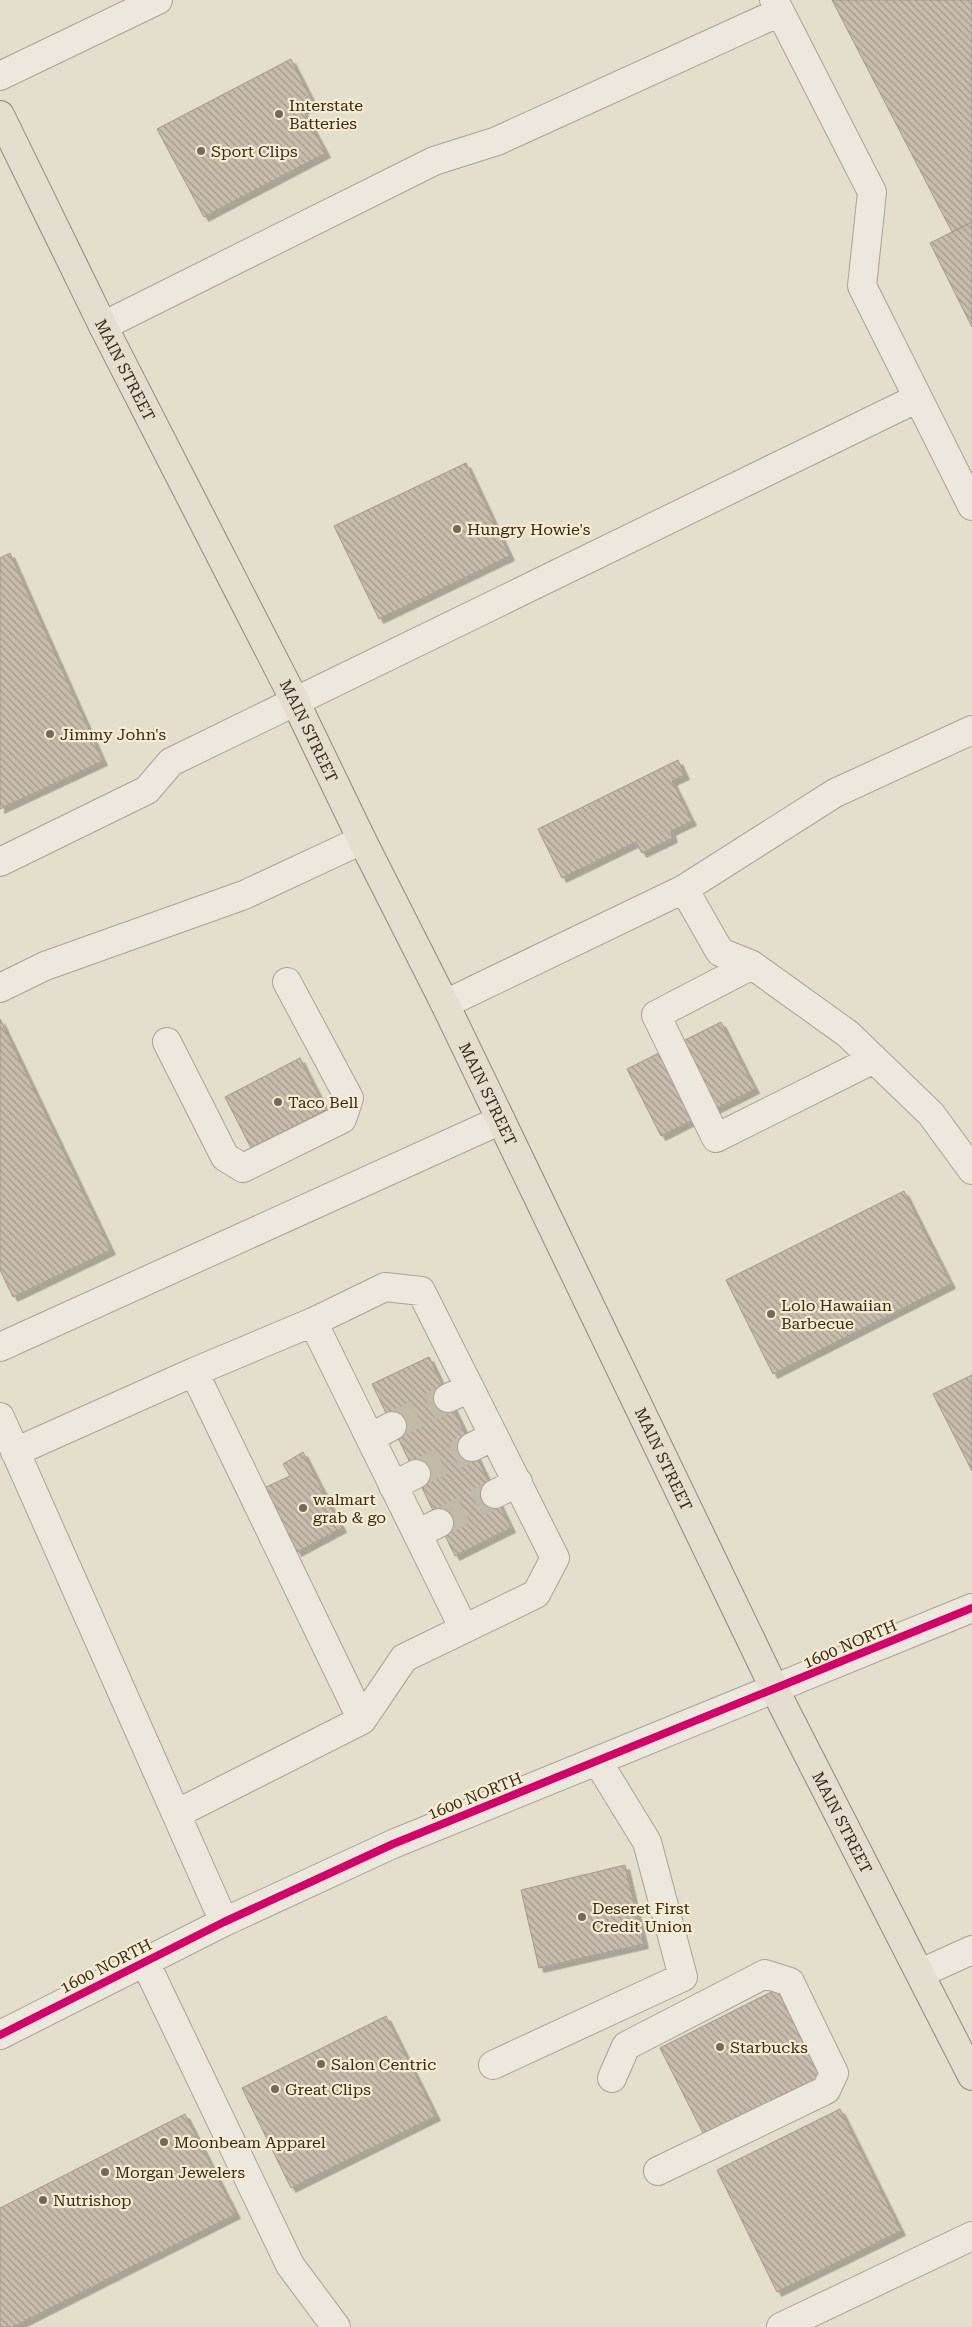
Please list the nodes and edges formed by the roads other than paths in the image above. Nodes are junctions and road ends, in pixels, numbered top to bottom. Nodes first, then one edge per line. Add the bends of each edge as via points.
1 (158, 0) edge
2 (777, 6) edge
3 (0, 76) edge
4 (0, 115) edge
5 (103, 326) junction
6 (918, 398) junction
7 (972, 506) edge
8 (295, 701) junction
9 (972, 730) edge
10 (362, 840) junction
11 (0, 862) edge
12 (684, 889) junction
13 (752, 965) junction
14 (287, 982) dead end
15 (0, 988) edge
16 (445, 1004) junction
17 (167, 1042) dead end
18 (874, 1059) junction
19 (501, 1120) junction
20 (972, 1170) edge
21 (313, 1322) junction
22 (0, 1346) edge
23 (194, 1372) junction
24 (0, 1417) edge
25 (15, 1452) junction
26 (972, 1608) edge
27 (464, 1630) junction
28 (775, 1690) junction
29 (362, 1720) junction
30 (598, 1762) junction
31 (176, 1814) junction
32 (224, 1922) junction
33 (972, 1950) edge
34 (145, 1962) junction
35 (921, 1973) junction
36 (0, 2035) edge
37 (493, 2065) dead end
38 (972, 2076) edge
39 (612, 2078) dead end
40 (658, 2171) dead end
41 (972, 2236) edge
42 (336, 2327) edge
43 (782, 2327) edge

1 - 3 street
2 - 5 street via 497,141 434,161
2 - 6 street via 872,192 862,286
4 - 5 main road, MAIN STREET
5 - 8 main road, MAIN STREET
6 - 7 street
6 - 8 street
8 - 10 main road, MAIN STREET
8 - 11 street via 171,762 147,790
9 - 12 street via 835,793
10 - 15 street via 244,895 45,966
10 - 16 main road, MAIN STREET
12 - 13 street via 720,952
12 - 16 street
13 - 18 street via 848,1034
13 - 18 street via 656,1015 716,1138
14 - 17 street via 349,1098 342,1119 334,1123 243,1168 225,1157
16 - 19 main road, MAIN STREET
18 - 20 street via 931,1114
19 - 22 street
19 - 28 main road, MAIN STREET
21 - 23 street
21 - 27 street via 381,1432 428,1528
21 - 27 street via 385,1287 421,1291 459,1393 506,1488 555,1558 536,1594
23 - 25 street
23 - 29 street
24 - 25 street
25 - 31 street
26 - 28 street, 1600 NORTH
27 - 29 street via 404,1658
28 - 30 street, 1600 NORTH
28 - 35 main road, MAIN STREET
29 - 31 street
30 - 32 street, 1600 NORTH via 393,1844
30 - 37 street via 647,1842 683,1977
31 - 32 street
32 - 34 street, 1600 NORTH
33 - 35 street
34 - 36 street, 1600 NORTH
34 - 42 street via 290,2266
35 - 38 main road, MAIN STREET
39 - 40 street via 626,2046 765,1974 790,1982 834,2073 826,2090
41 - 43 street

